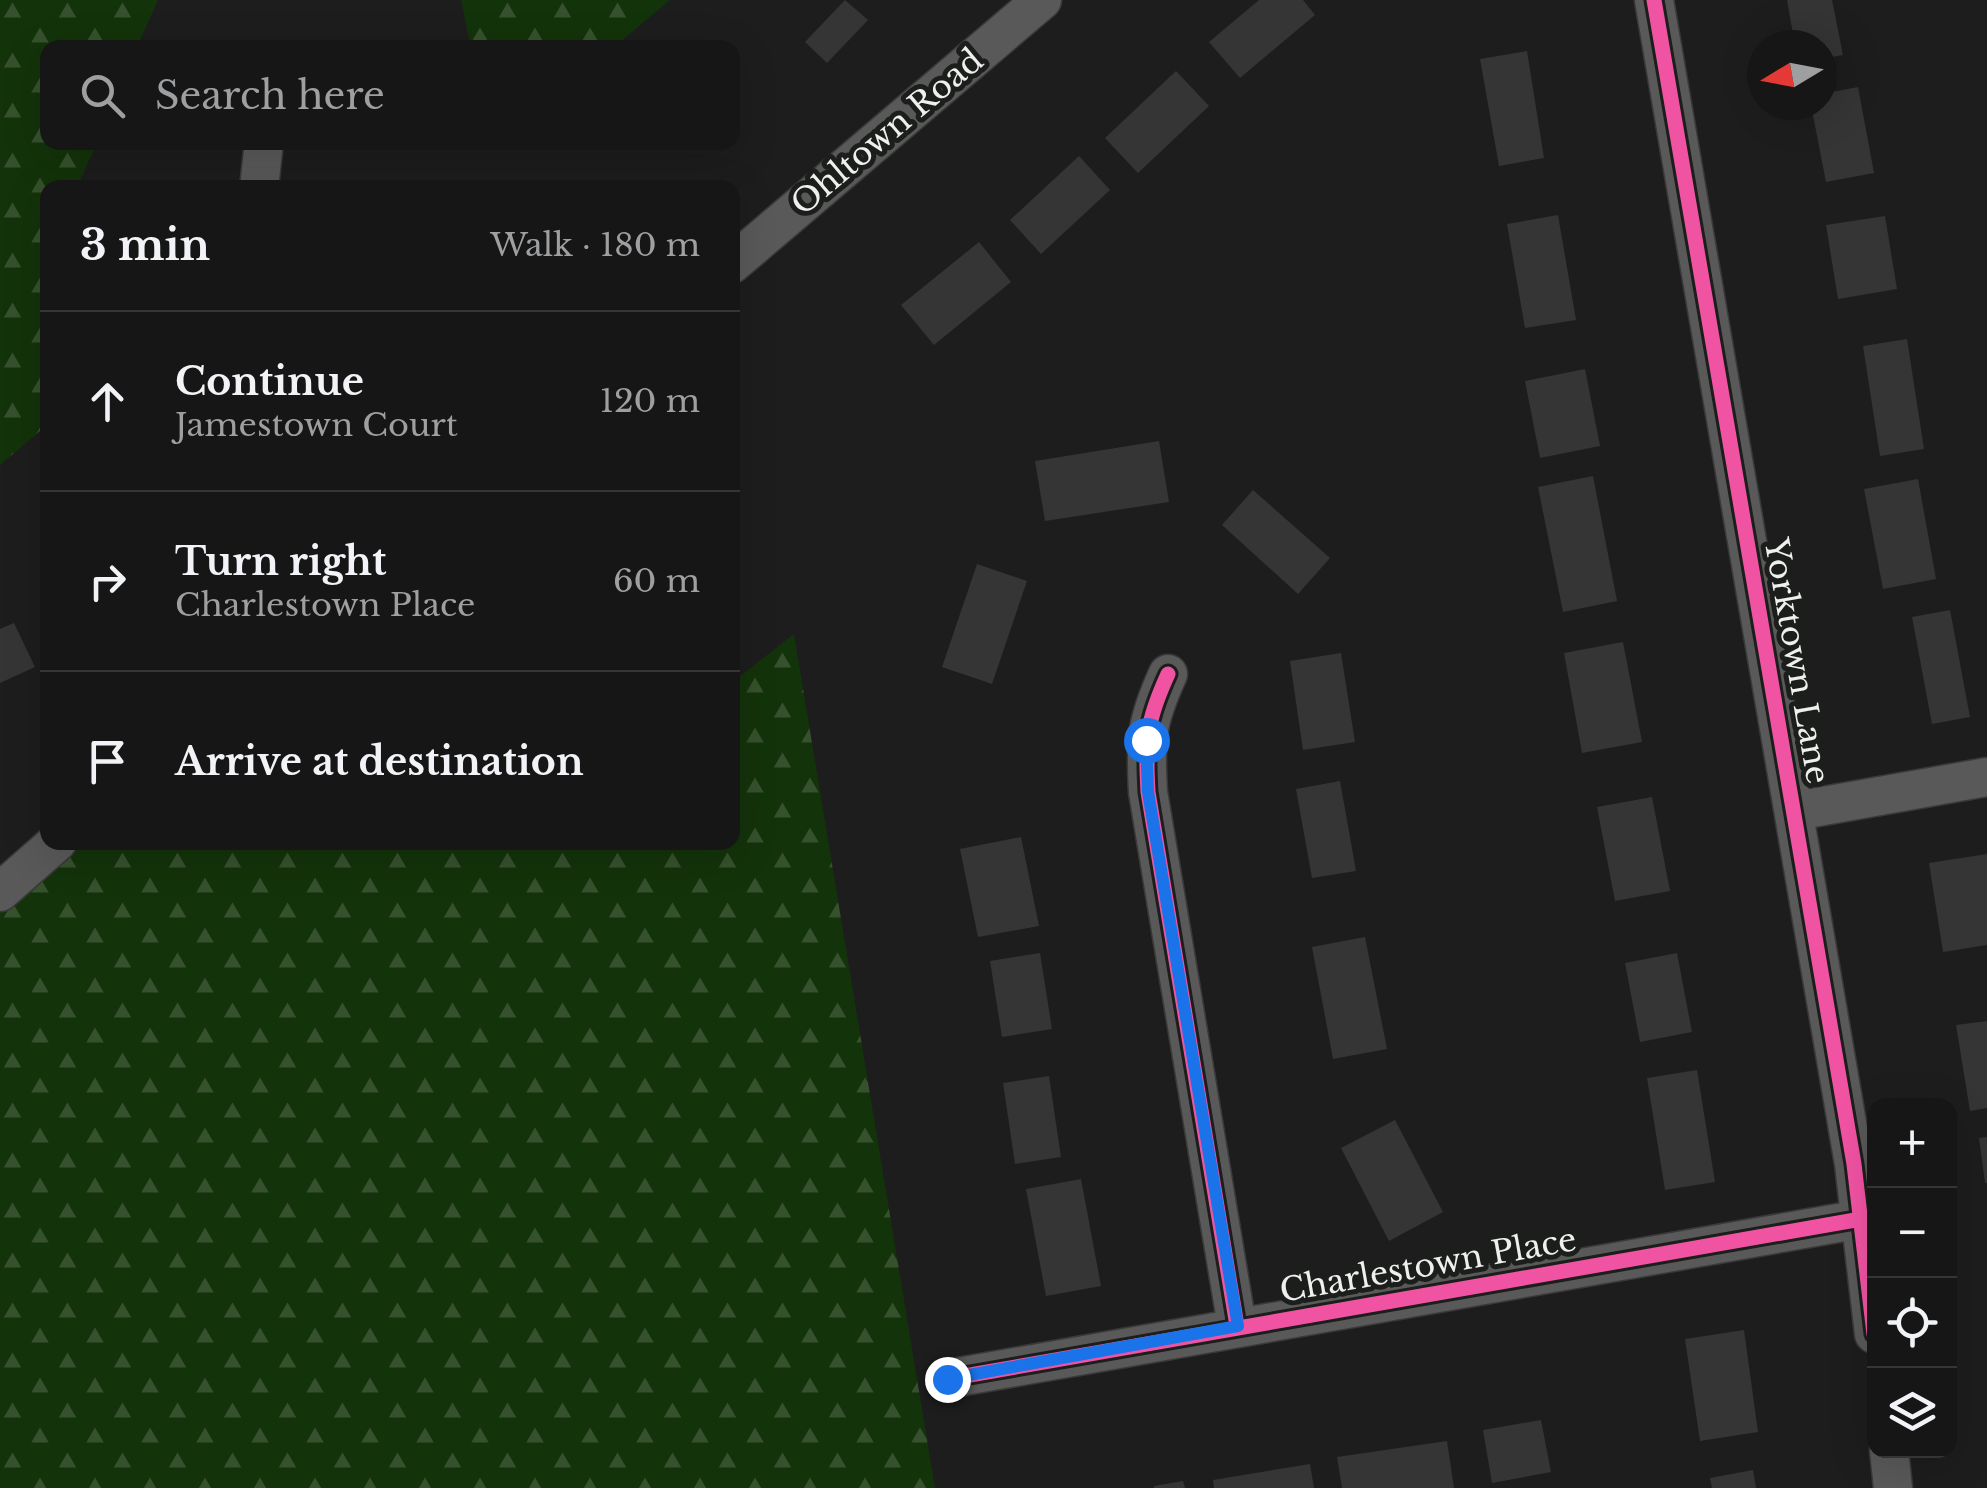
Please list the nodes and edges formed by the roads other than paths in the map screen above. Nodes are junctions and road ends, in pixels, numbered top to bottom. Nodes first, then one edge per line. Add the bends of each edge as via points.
1 (1042, 0) edge
2 (1654, 0) edge
3 (263, 150) edge
4 (260, 180) edge
5 (740, 257) edge
6 (1168, 674) dead end
7 (1987, 776) edge
8 (1795, 810) junction
9 (49, 850) edge
10 (0, 892) edge
11 (1860, 1218) junction
12 (1867, 1278) edge
13 (1238, 1326) junction
14 (947, 1379) dead end
15 (1890, 1458) edge
16 (1893, 1488) edge

1 - 5 street, Ohltown Road
2 - 8 street, Yorktown Lane
3 - 4 street
6 - 13 street via 1150,713 1148,792
7 - 8 street
8 - 11 street, Yorktown Lane
9 - 10 street
11 - 12 street, Yorktown Lane
11 - 13 street, Charlestown Place
13 - 14 street, Charlestown Place
15 - 16 street

